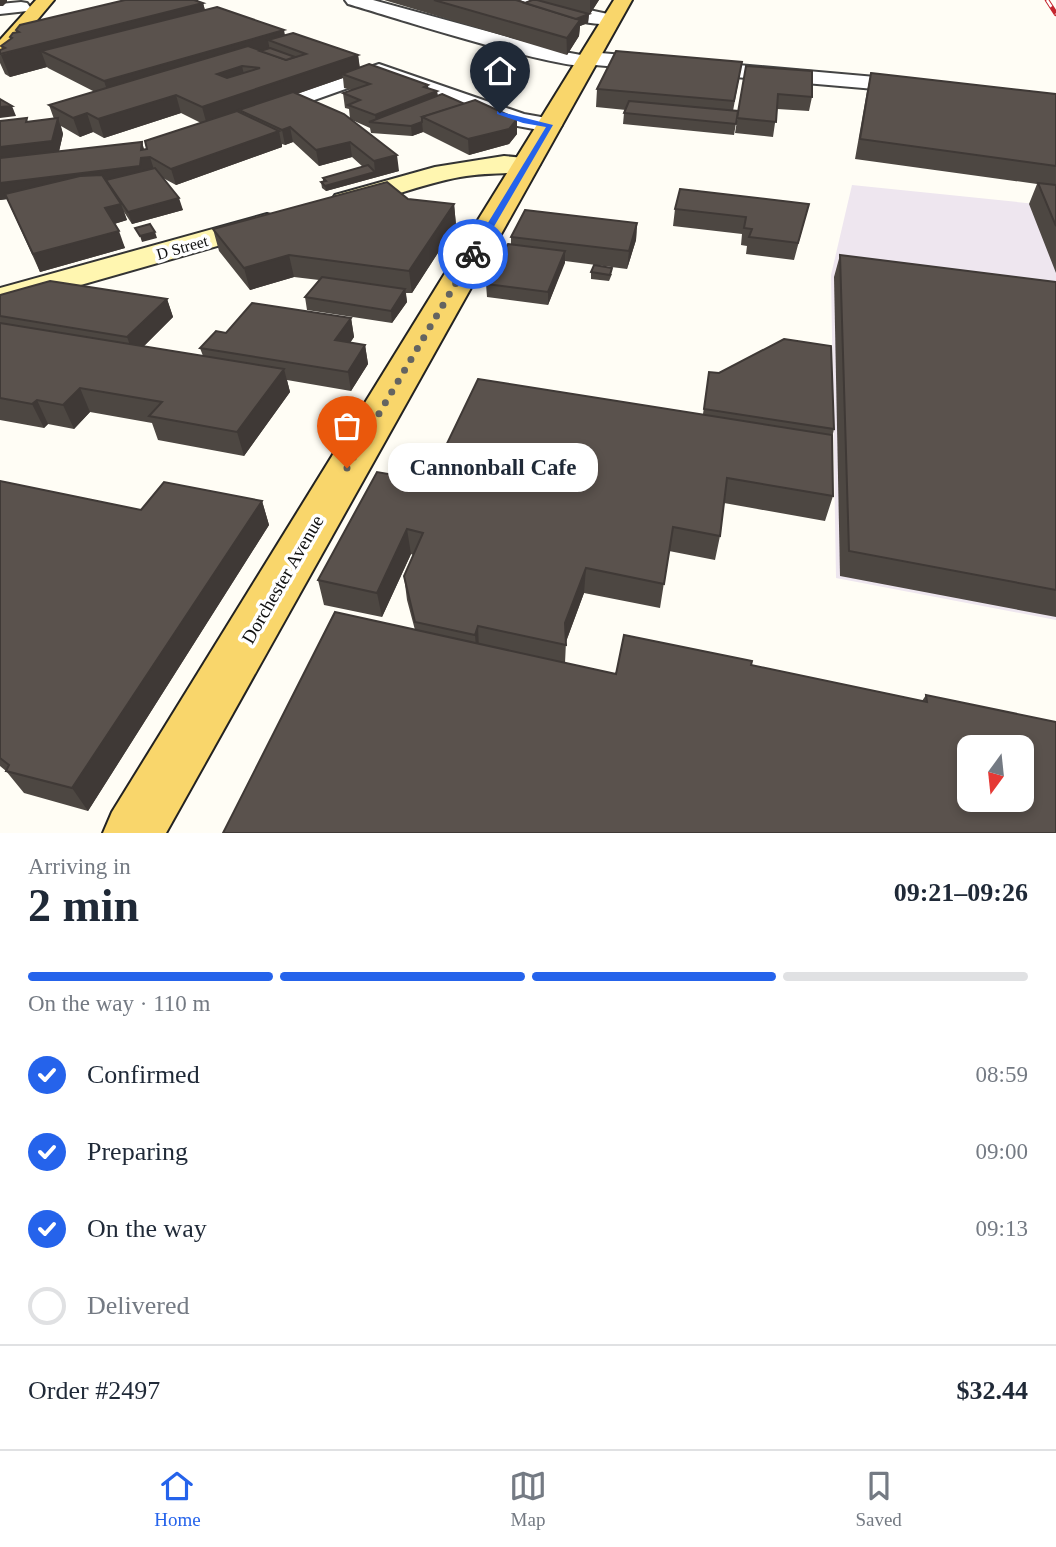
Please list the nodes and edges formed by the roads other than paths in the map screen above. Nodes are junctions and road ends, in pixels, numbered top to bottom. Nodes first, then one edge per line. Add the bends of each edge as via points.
1 (46, 0) edge
2 (354, 0) edge
3 (523, 0) edge
4 (623, 0) edge
5 (24, 4) edge
6 (0, 9) edge
7 (611, 20) junction
8 (0, 30) edge
9 (0, 52) edge
10 (588, 60) junction
11 (354, 61) dead end
12 (380, 70) junction
13 (943, 88) edge
14 (225, 123) edge
15 (550, 125) junction
16 (527, 164) junction
17 (0, 298) edge
18 (133, 833) edge

1 - 9 main road
2 - 10 street via 563,59
3 - 7 street
4 - 7 main road, Dorchester Avenue
5 - 6 street
5 - 8 main road
7 - 10 main road, Dorchester Avenue
10 - 13 street
10 - 15 main road, Dorchester Avenue
11 - 12 street
12 - 14 street
12 - 15 street via 520,120
15 - 16 main road, Dorchester Avenue
16 - 17 main road, D Street via 466,167
16 - 18 main road, Dorchester Avenue

